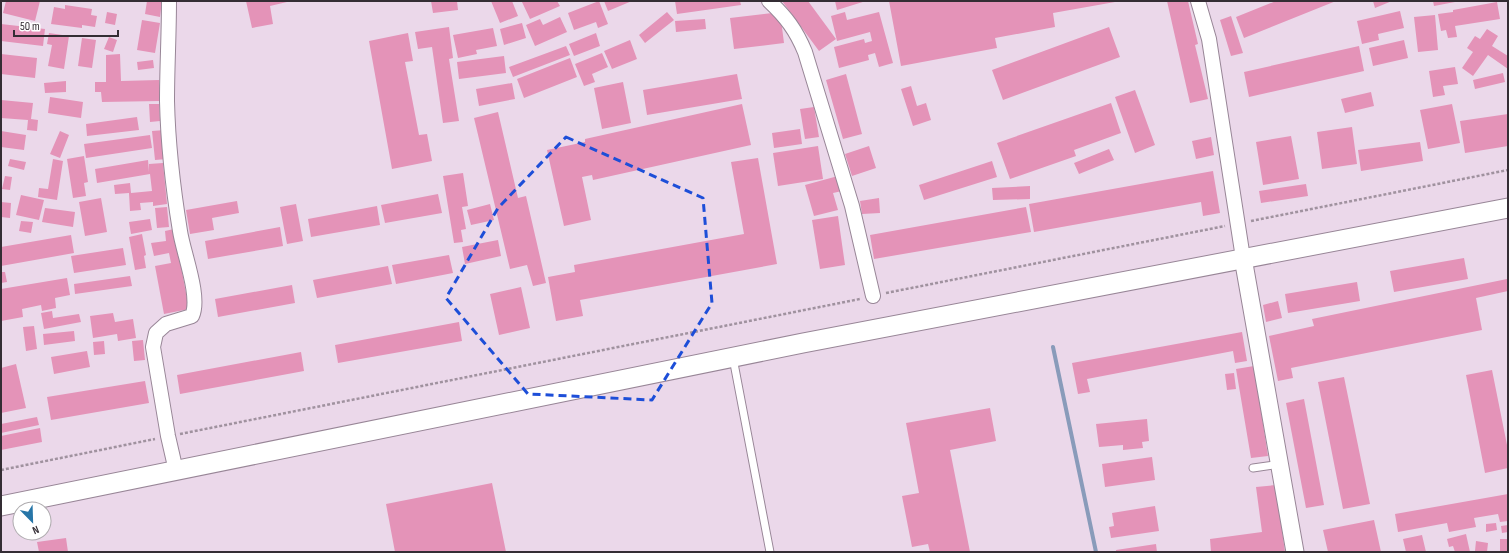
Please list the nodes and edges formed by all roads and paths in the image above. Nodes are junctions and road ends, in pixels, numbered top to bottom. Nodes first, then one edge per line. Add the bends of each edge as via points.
1 (169, 1) edge
2 (769, 1) edge
3 (1198, 1) edge
4 (1508, 170) edge
5 (1508, 208) edge
6 (1237, 224) junction
7 (1243, 258) junction
8 (873, 296) junction
9 (733, 358) junction
10 (168, 436) junction
11 (1280, 464) junction
12 (1253, 468) dead end
13 (1, 470) edge
14 (176, 471) junction
15 (1, 506) edge
16 (770, 552) edge
17 (1295, 552) edge

1 - 10 street via 167,102 171,152 180,232 196,309 192,316 166,324 156,333 153,347
2 - 8 street via 794,29 805,52 852,206
3 - 6 street via 1209,39
4 - 6 path
5 - 7 main road
6 - 7 street
6 - 8 path
7 - 9 main road
7 - 11 street
8 - 10 path
9 - 14 main road
9 - 16 lane
10 - 13 path
10 - 14 street
11 - 12 lane
11 - 17 street
14 - 15 main road

